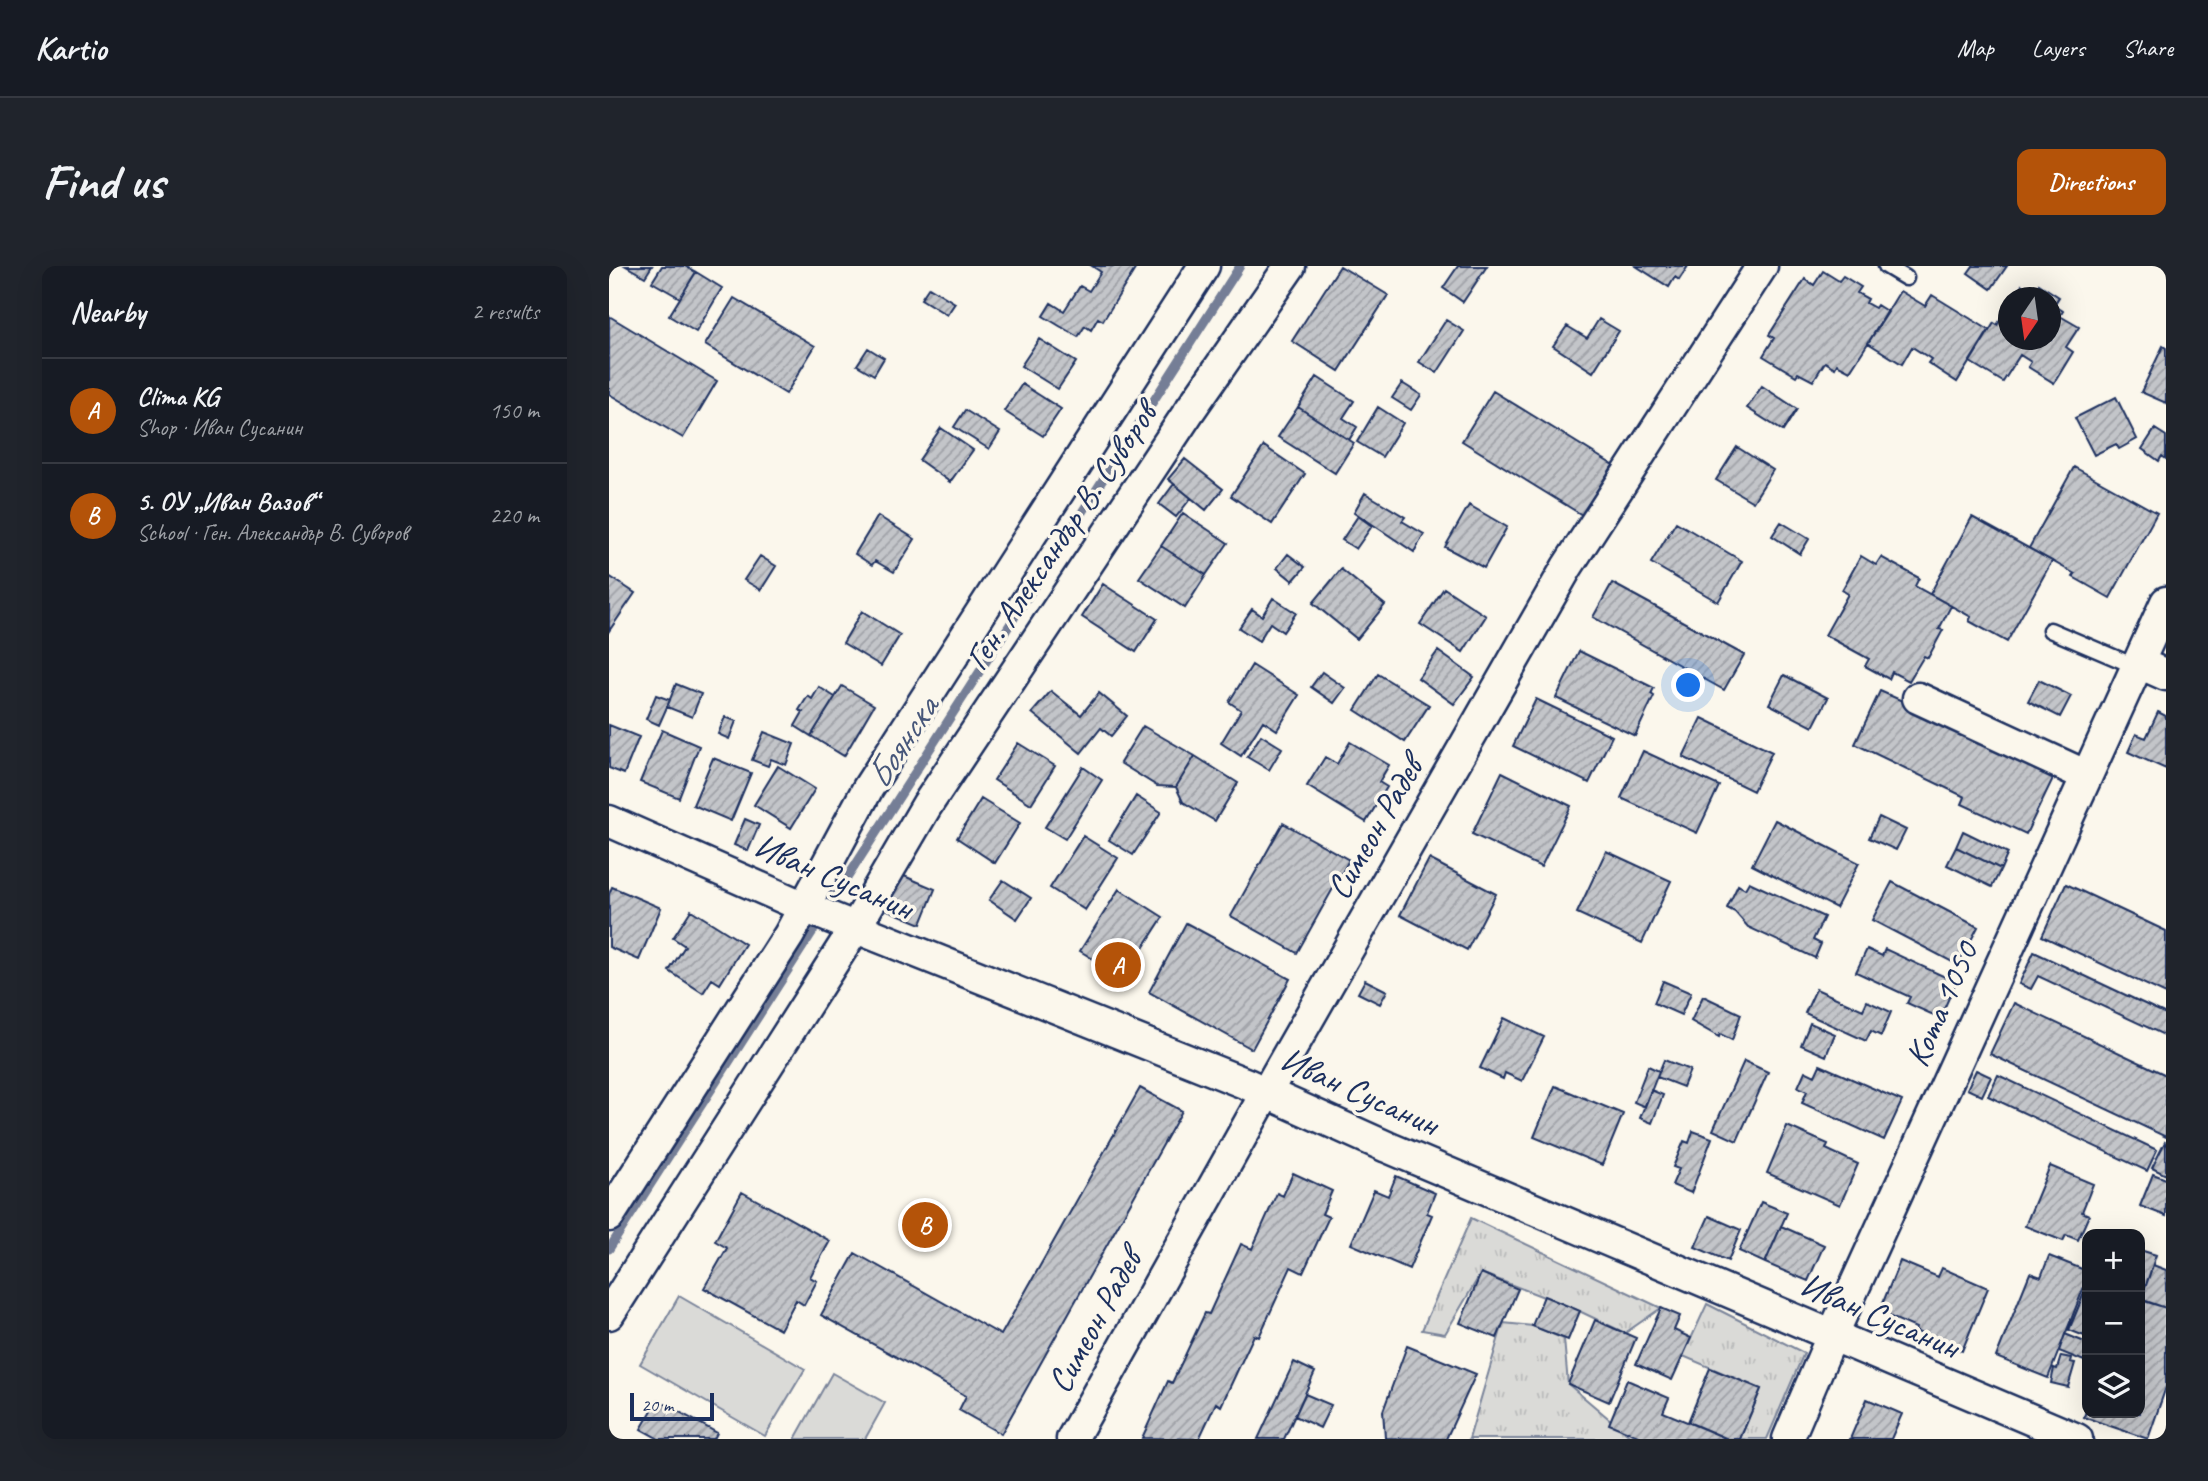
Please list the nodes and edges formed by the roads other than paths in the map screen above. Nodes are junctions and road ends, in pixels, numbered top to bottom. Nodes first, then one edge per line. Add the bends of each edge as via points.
1 (1204, 266) edge
2 (1290, 266) edge
3 (1762, 266) edge
4 (1886, 266) edge
5 (1906, 278) dead end
6 (2166, 603) edge
7 (2050, 630) dead end
8 (2138, 665) junction
9 (2166, 675) edge
10 (1918, 698) dead end
11 (2087, 776) junction
12 (609, 821) edge
13 (804, 907) junction
14 (855, 928) junction
15 (1266, 1093) junction
16 (609, 1216) edge
17 (609, 1314) edge
18 (1832, 1336) junction
19 (1072, 1439) edge
20 (1789, 1439) edge
21 (2077, 1439) edge

1 - 13 street, Ген. Александър В. Суворов via 868,788
2 - 14 street, Ген. Александър В. Суворов via 927,805
3 - 15 street, Симеон Радев via 1567,567
4 - 5 lane
6 - 8 street, Кота 1050
7 - 8 lane
8 - 9 street
8 - 11 street, Кота 1050
10 - 11 street
11 - 18 street, Кота 1050
12 - 13 street, Иван Сусанин
13 - 14 street, Иван Сусанин
13 - 16 street, Ген. Александър В. Суворов
14 - 15 street, Иван Сусанин
14 - 17 street, Ген. Александър В. Суворов
15 - 18 street, Иван Сусанин
15 - 19 street, Симеон Радев
18 - 20 street, Кота 1050
18 - 21 street, Иван Сусанин

